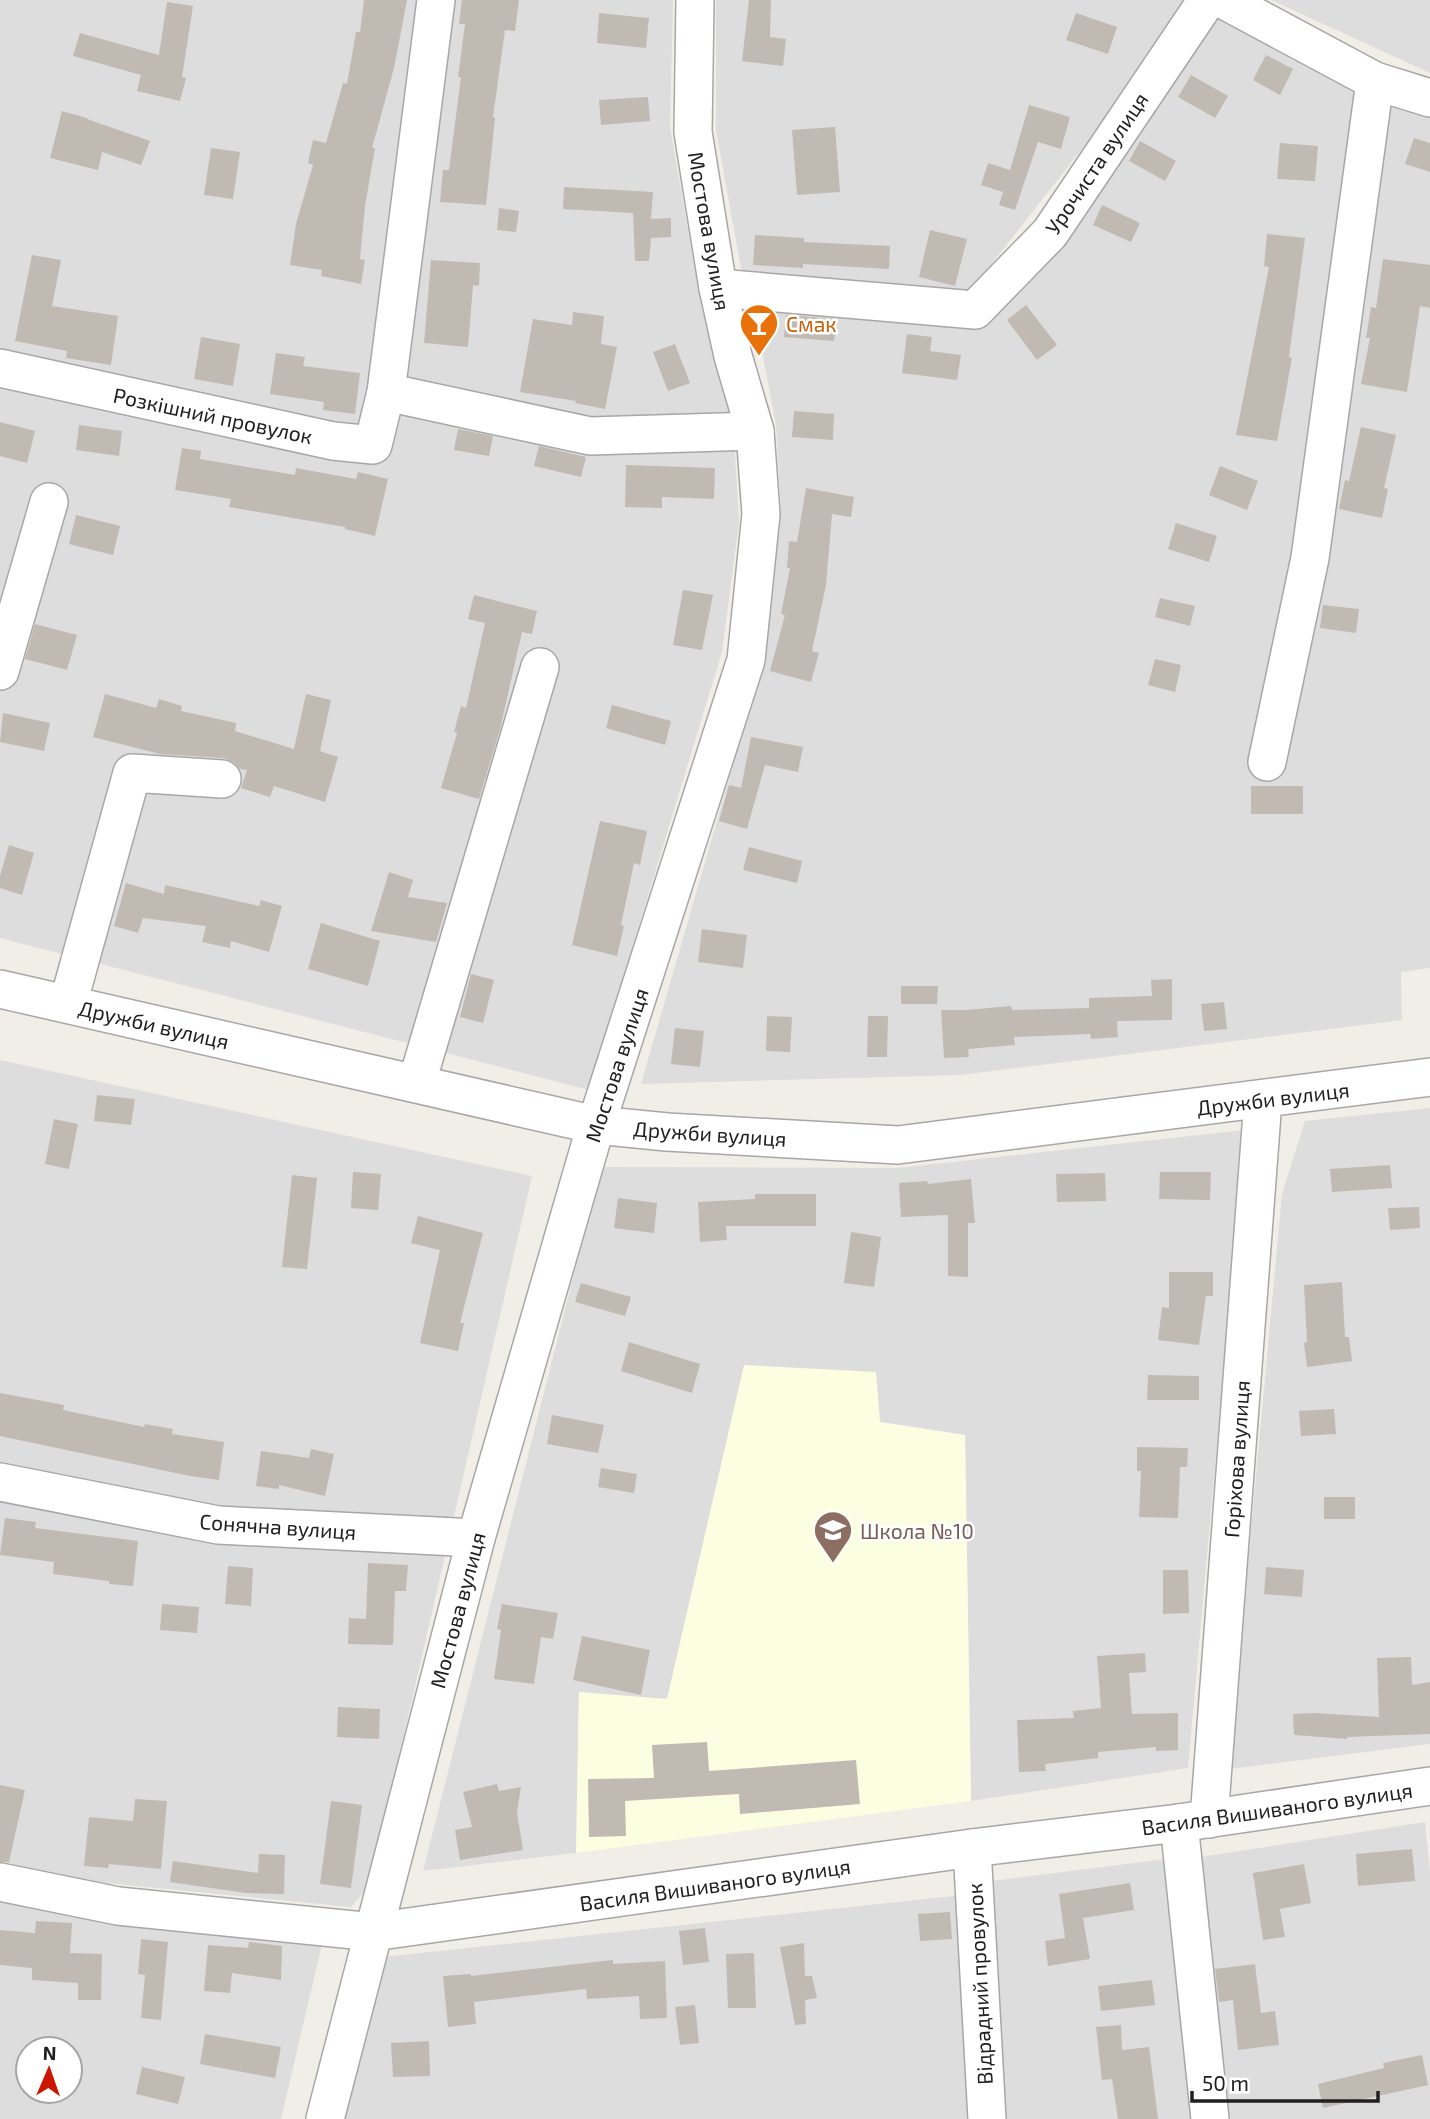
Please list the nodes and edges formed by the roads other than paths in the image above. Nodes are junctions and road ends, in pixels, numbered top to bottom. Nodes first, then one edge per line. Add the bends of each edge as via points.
1 (436, 0) edge
2 (695, 0) edge
3 (1207, 0) edge
4 (1224, 0) edge
5 (1374, 81) junction
6 (1430, 98) edge
7 (718, 288) junction
8 (0, 368) edge
9 (386, 392) junction
10 (755, 431) junction
11 (49, 502) dead end
12 (540, 667) dead end
13 (0, 671) edge
14 (1267, 762) dead end
15 (222, 779) dead end
16 (0, 989) edge
17 (68, 1004) junction
18 (1430, 1077) edge
19 (416, 1082) junction
20 (1263, 1100) junction
21 (596, 1125) junction
22 (0, 1482) edge
23 (476, 1538) junction
24 (1430, 1786) edge
25 (1194, 1821) junction
26 (972, 1848) junction
27 (0, 1882) edge
28 (373, 1931) junction
29 (325, 2119) edge
30 (987, 2119) edge
31 (1210, 2119) edge

1 - 9 street, Розкішний провулок
2 - 7 street, Мостова вулиця via 694,132
3 - 7 street, Урочиста вулиця via 1050,233 975,310
4 - 5 street
5 - 6 street
5 - 14 street via 1310,558
7 - 10 street, Мостова вулиця
8 - 9 street, Розкішний провулок via 333,441 373,445
9 - 10 street via 590,436
10 - 21 street, Мостова вулиця via 761,514 746,660
11 - 13 street
12 - 19 street
15 - 17 street via 132,773
16 - 17 street, Дружби вулиця
17 - 19 street, Дружби вулиця
18 - 20 street, Дружби вулиця
19 - 21 street, Дружби вулиця
20 - 21 street, Дружби вулиця via 898,1145
20 - 25 street, Горіхова вулиця
21 - 23 street, Мостова вулиця
22 - 23 street, Сонячна вулиця via 218,1525
23 - 28 street, Мостова вулиця
24 - 25 street, Василя Вишиваного вулиця
25 - 26 street, Василя Вишиваного вулиця
25 - 31 street, Горіхова вулиця
26 - 28 street, Василя Вишиваного вулиця
26 - 30 street, Відрадний провулок
27 - 28 street, Василя Вишиваного вулиця via 118,1906
28 - 29 street, Мостова вулиця

